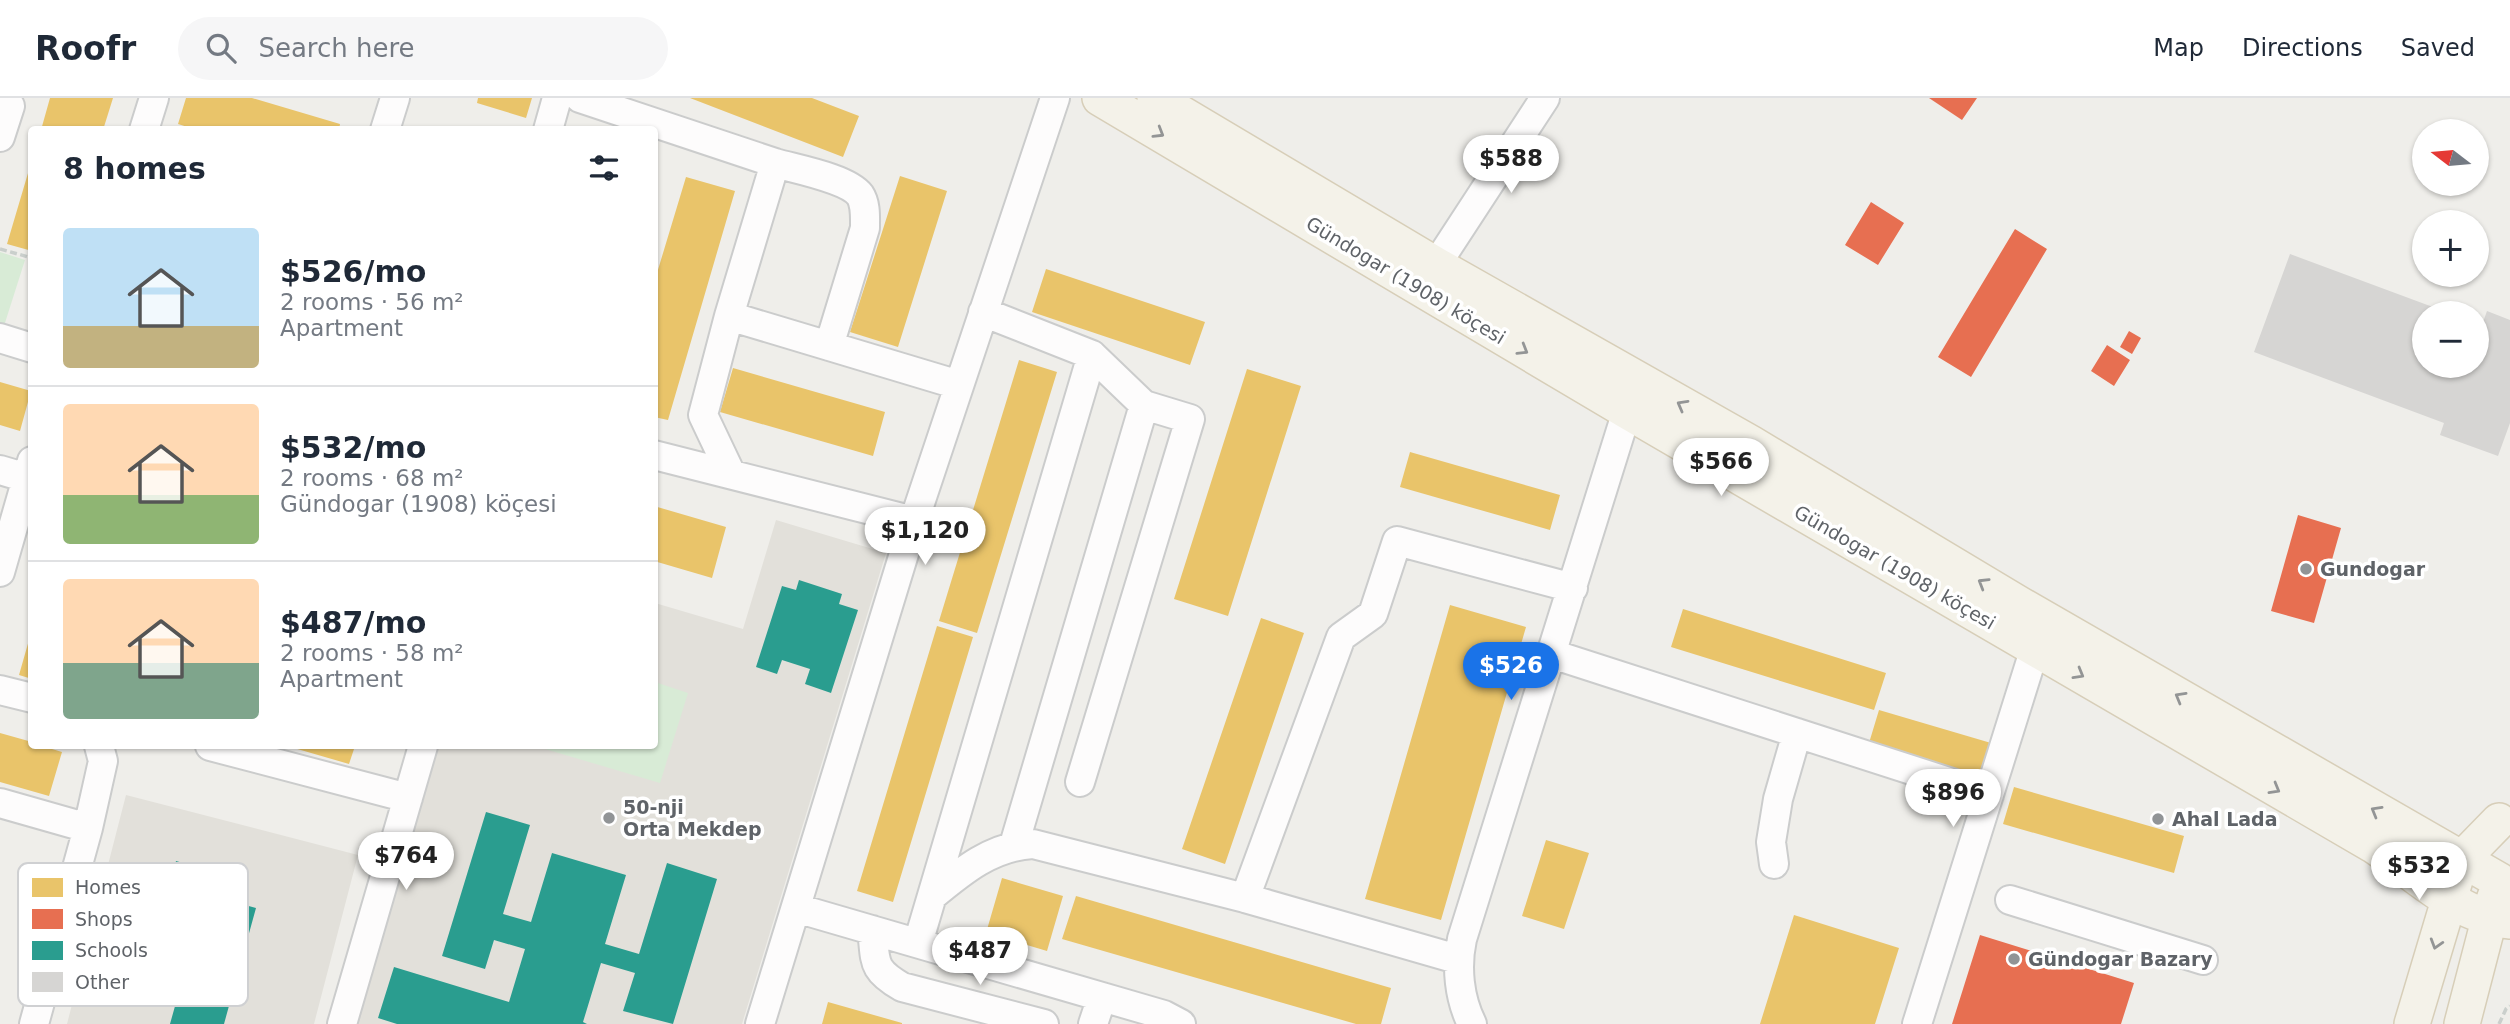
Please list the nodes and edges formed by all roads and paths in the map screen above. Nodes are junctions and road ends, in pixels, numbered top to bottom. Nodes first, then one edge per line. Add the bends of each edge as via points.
1 (154, 98) edge
2 (557, 98) edge
3 (580, 98) edge
4 (1055, 98) edge
5 (1100, 98) edge
6 (1155, 98) edge
7 (1545, 98) edge
8 (0, 103) edge
9 (145, 126) edge
10 (549, 126) edge
11 (0, 137) edge
12 (775, 163) junction
13 (0, 249) edge
14 (28, 257) edge
15 (1436, 265) junction
16 (983, 312) junction
17 (729, 316) junction
18 (0, 338) edge
19 (829, 346) junction
20 (28, 347) edge
21 (1092, 355) junction
22 (959, 385) junction
23 (1634, 396) junction
24 (1144, 405) junction
25 (658, 456) edge
26 (19, 470) edge
27 (731, 474) junction
28 (914, 521) junction
29 (0, 572) edge
30 (1573, 588) junction
31 (2035, 649) junction
32 (1552, 654) junction
33 (0, 690) edge
34 (28, 697) edge
35 (1797, 733) junction
36 (100, 749) edge
37 (221, 749) edge
38 (422, 749) edge
39 (1080, 782) dead end
40 (1989, 795) junction
41 (408, 798) junction
42 (0, 803) edge
43 (88, 828) junction
44 (1014, 845) junction
45 (2461, 860) junction
46 (78, 863) edge
47 (1774, 864) dead end
48 (932, 896) junction
49 (1245, 898) junction
50 (2010, 900) dead end
51 (2449, 900) junction
52 (2502, 904) edge
53 (796, 908) junction
54 (873, 930) junction
55 (918, 943) junction
56 (1457, 959) junction
57 (2203, 960) dead end
58 (1102, 997) junction
59 (39, 1006) edge
60 (2510, 1006) edge
61 (34, 1024) edge
62 (342, 1024) edge
63 (760, 1024) edge
64 (1044, 1024) edge
65 (1093, 1024) edge
66 (1181, 1024) edge
67 (1472, 1024) edge
68 (1917, 1024) edge
69 (2412, 1024) edge
70 (2462, 1024) edge
71 (2499, 1024) edge

1 - 9 street
2 - 10 street
3 - 12 street
4 - 16 street
5 -> 23 main road, Gündogar (1908) köçesi
6 - 15 main road, Gündogar (1908) köçesi
7 - 15 street
8 - 11 street via 10,106
12 - 17 street
12 - 19 street via 843,183 859,194 865,210 865,228
13 - 14 path
15 - 23 main road, Gündogar (1908) köçesi
16 - 21 street
16 - 22 street
17 - 19 street
17 - 27 street via 703,415
18 - 20 street
19 - 22 street
21 - 24 street
21 - 48 street
22 - 28 street
23 - 30 street
23 - 31 main road, Gündogar (1908) köçesi
45 -> 23 main road, Gündogar (1908) köçesi
24 - 39 street via 1190,419
24 - 44 street
25 - 27 street
26 - 29 street
27 - 28 street
28 - 53 street
30 - 32 street
30 - 49 street via 1397,541 1373,614 1341,637
31 - 40 street
31 -> 51 main road, Gündogar (1908) köçesi via 2372,845
32 - 35 street
32 - 56 street
33 - 34 street
35 - 40 street
35 - 47 street via 1778,799 1771,842
36 - 43 street via 103,761
37 - 41 street
38 - 41 street
40 - 68 street
41 - 62 street
42 - 43 street
43 - 46 street
44 - 48 street via 964,869
44 - 49 street via 1033,844
45 - 51 main road
45 - 52 main road, Gündogar (1908) köçesi
45 - 52 main road via 2499,821
48 - 55 street
49 - 56 street
50 - 57 street
51 - 52 main road, Gündogar (1908) köçesi
51 -> 69 main road
52 - 70 main road
53 - 54 street
53 - 63 street
54 - 55 street
54 - 64 street via 877,968 902,988
55 - 58 street
56 - 67 street via 1463,1007
58 - 65 street
58 - 66 street
59 - 61 street
60 - 71 path

